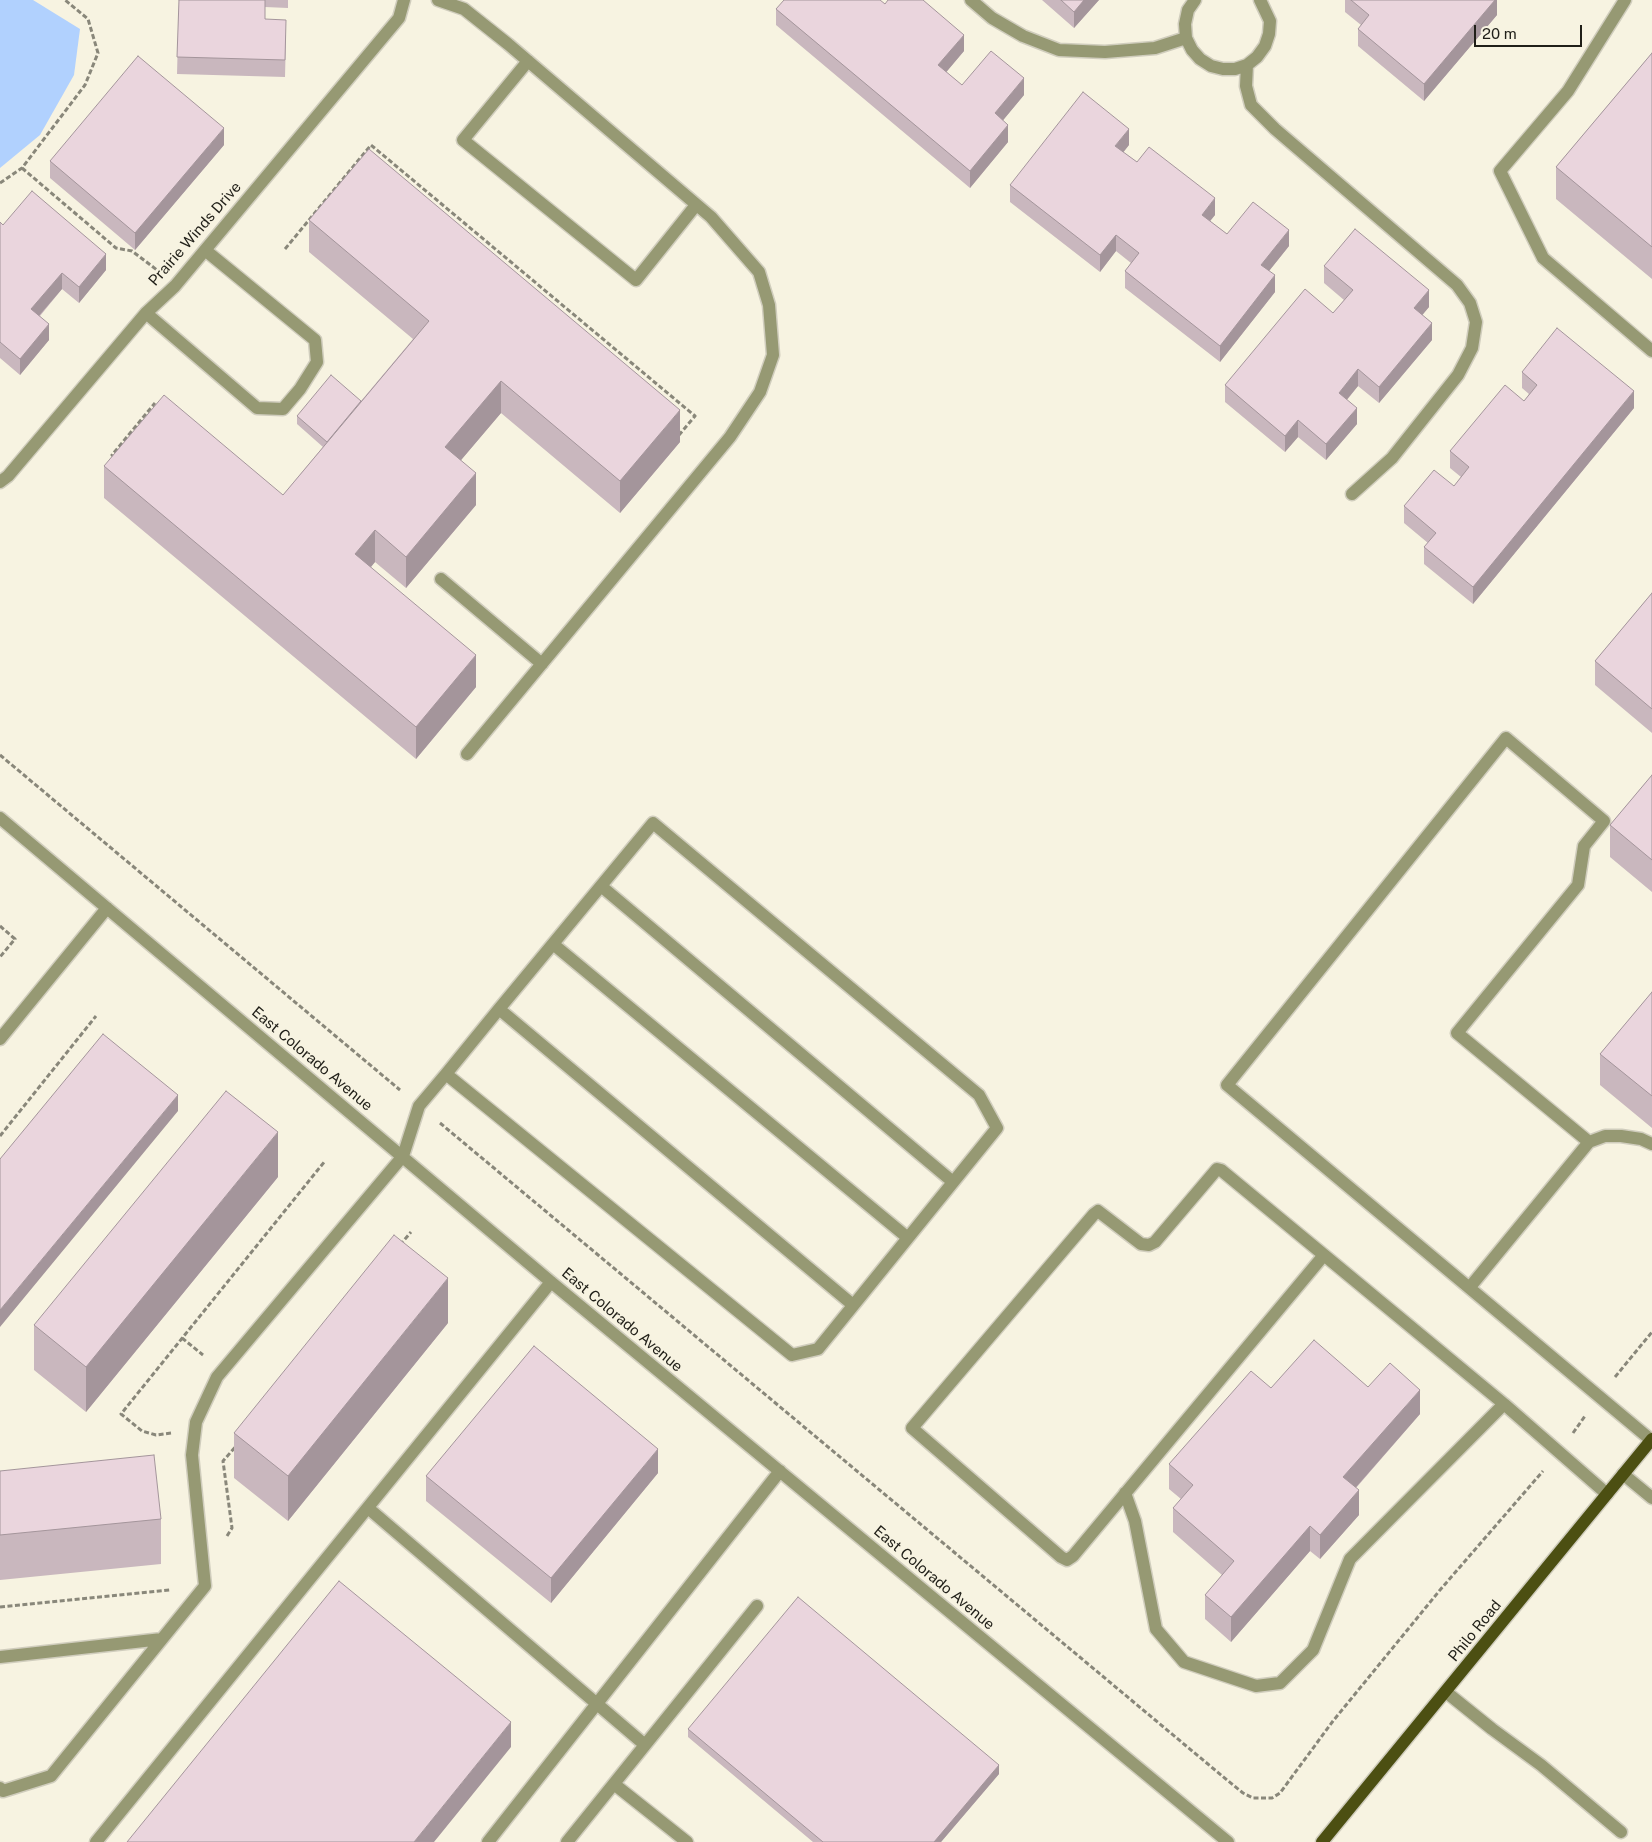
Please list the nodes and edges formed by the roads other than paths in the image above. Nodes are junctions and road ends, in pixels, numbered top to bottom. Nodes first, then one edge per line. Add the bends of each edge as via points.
1 (406, 0) edge
2 (438, 0) edge
3 (971, 0) edge
4 (1195, 0) edge
5 (1260, 0) edge
6 (1625, 0) edge
7 (1186, 38) junction
8 (528, 61) junction
9 (1247, 64) junction
10 (696, 205) junction
11 (205, 250) junction
12 (146, 313) junction
13 (1652, 352) edge
14 (0, 482) edge
15 (1352, 494) dead end
16 (441, 578) dead end
17 (542, 664) junction
18 (467, 754) dead end
19 (0, 818) edge
20 (601, 886) junction
21 (107, 908) junction
22 (553, 944) junction
23 (499, 1009) junction
24 (0, 1039) edge
25 (446, 1074) junction
26 (1589, 1142) junction
27 (1652, 1144) edge
28 (403, 1156) junction
29 (953, 1182) junction
30 (908, 1238) junction
31 (1324, 1255) junction
32 (550, 1282) junction
33 (1470, 1287) junction
34 (853, 1305) junction
35 (1504, 1404) junction
36 (1652, 1440) edge
37 (780, 1471) junction
38 (1624, 1474) junction
39 (1125, 1493) junction
40 (1607, 1494) junction
41 (1652, 1498) edge
42 (368, 1508) junction
43 (757, 1606) dead end
44 (162, 1639) junction
45 (0, 1657) edge
46 (1446, 1692) junction
47 (596, 1703) junction
48 (646, 1745) junction
49 (614, 1784) junction
50 (0, 1788) edge
51 (1622, 1832) dead end
52 (96, 1842) edge
53 (488, 1842) edge
54 (567, 1842) edge
55 (687, 1842) edge
56 (1228, 1842) edge
57 (1322, 1842) edge

1 - 11 street, Prairie Winds Drive via 399,18
2 - 8 street via 464,9
3 - 7 street via 992,18 1022,36 1059,50 1105,52 1155,48
4 - 7 street via 1188,10
5 - 9 street via 1270,21 1269,34 1258,57
6 - 13 street via 1568,91 1500,171 1543,258
7 - 9 street via 1200,59 1211,66 1236,69
8 - 10 street
8 - 10 street via 463,140 636,280
9 - 15 street via 1246,86 1251,105 1457,285 1470,303 1476,322 1472,348 1458,375 1392,458
10 - 17 street via 759,272 769,305 773,355 760,392 730,437
11 - 12 street, Prairie Winds Drive via 175,286
11 - 12 street via 315,340 317,362 283,409 257,408
12 - 14 street, Prairie Winds Drive
16 - 17 street
17 - 18 street
19 - 21 street, East Colorado Avenue
20 - 22 street
20 - 29 street
20 - 29 street via 653,823 971,1088 979,1095 997,1128
21 - 24 street
21 - 28 street, East Colorado Avenue
22 - 23 street
22 - 30 street
23 - 25 street
23 - 34 street
25 - 28 street via 419,1106
25 - 34 street via 792,1355 818,1349
26 - 27 street via 1605,1136 1621,1136
26 - 33 street
26 - 33 street via 1457,1033 1578,885 1584,846 1604,820 1506,738 1227,1085
28 - 32 street, East Colorado Avenue
28 - 44 street via 217,1377 196,1422 192,1455 205,1586
29 - 30 street
30 - 34 street
31 - 35 street
31 - 39 street
31 - 39 street via 1217,1169 1149,1245 1141,1244 1098,1211 912,1428 1067,1560
32 - 37 street, East Colorado Avenue
32 - 42 street
33 - 36 street
35 - 39 street via 1350,1559 1313,1650 1280,1683 1256,1686 1184,1662 1156,1629 1135,1521
35 - 40 street
36 - 38 main road, Philo Road
37 - 47 street
37 - 56 street, East Colorado Avenue
38 - 40 main road, Philo Road
38 - 41 street
40 - 46 main road, Philo Road
42 - 47 street
42 - 52 street
43 - 48 street
44 - 45 street
44 - 50 street via 51,1776 3,1791
46 - 51 street
46 - 57 main road, Philo Road
47 - 48 street
47 - 53 street
48 - 49 street
49 - 54 street
49 - 55 street

